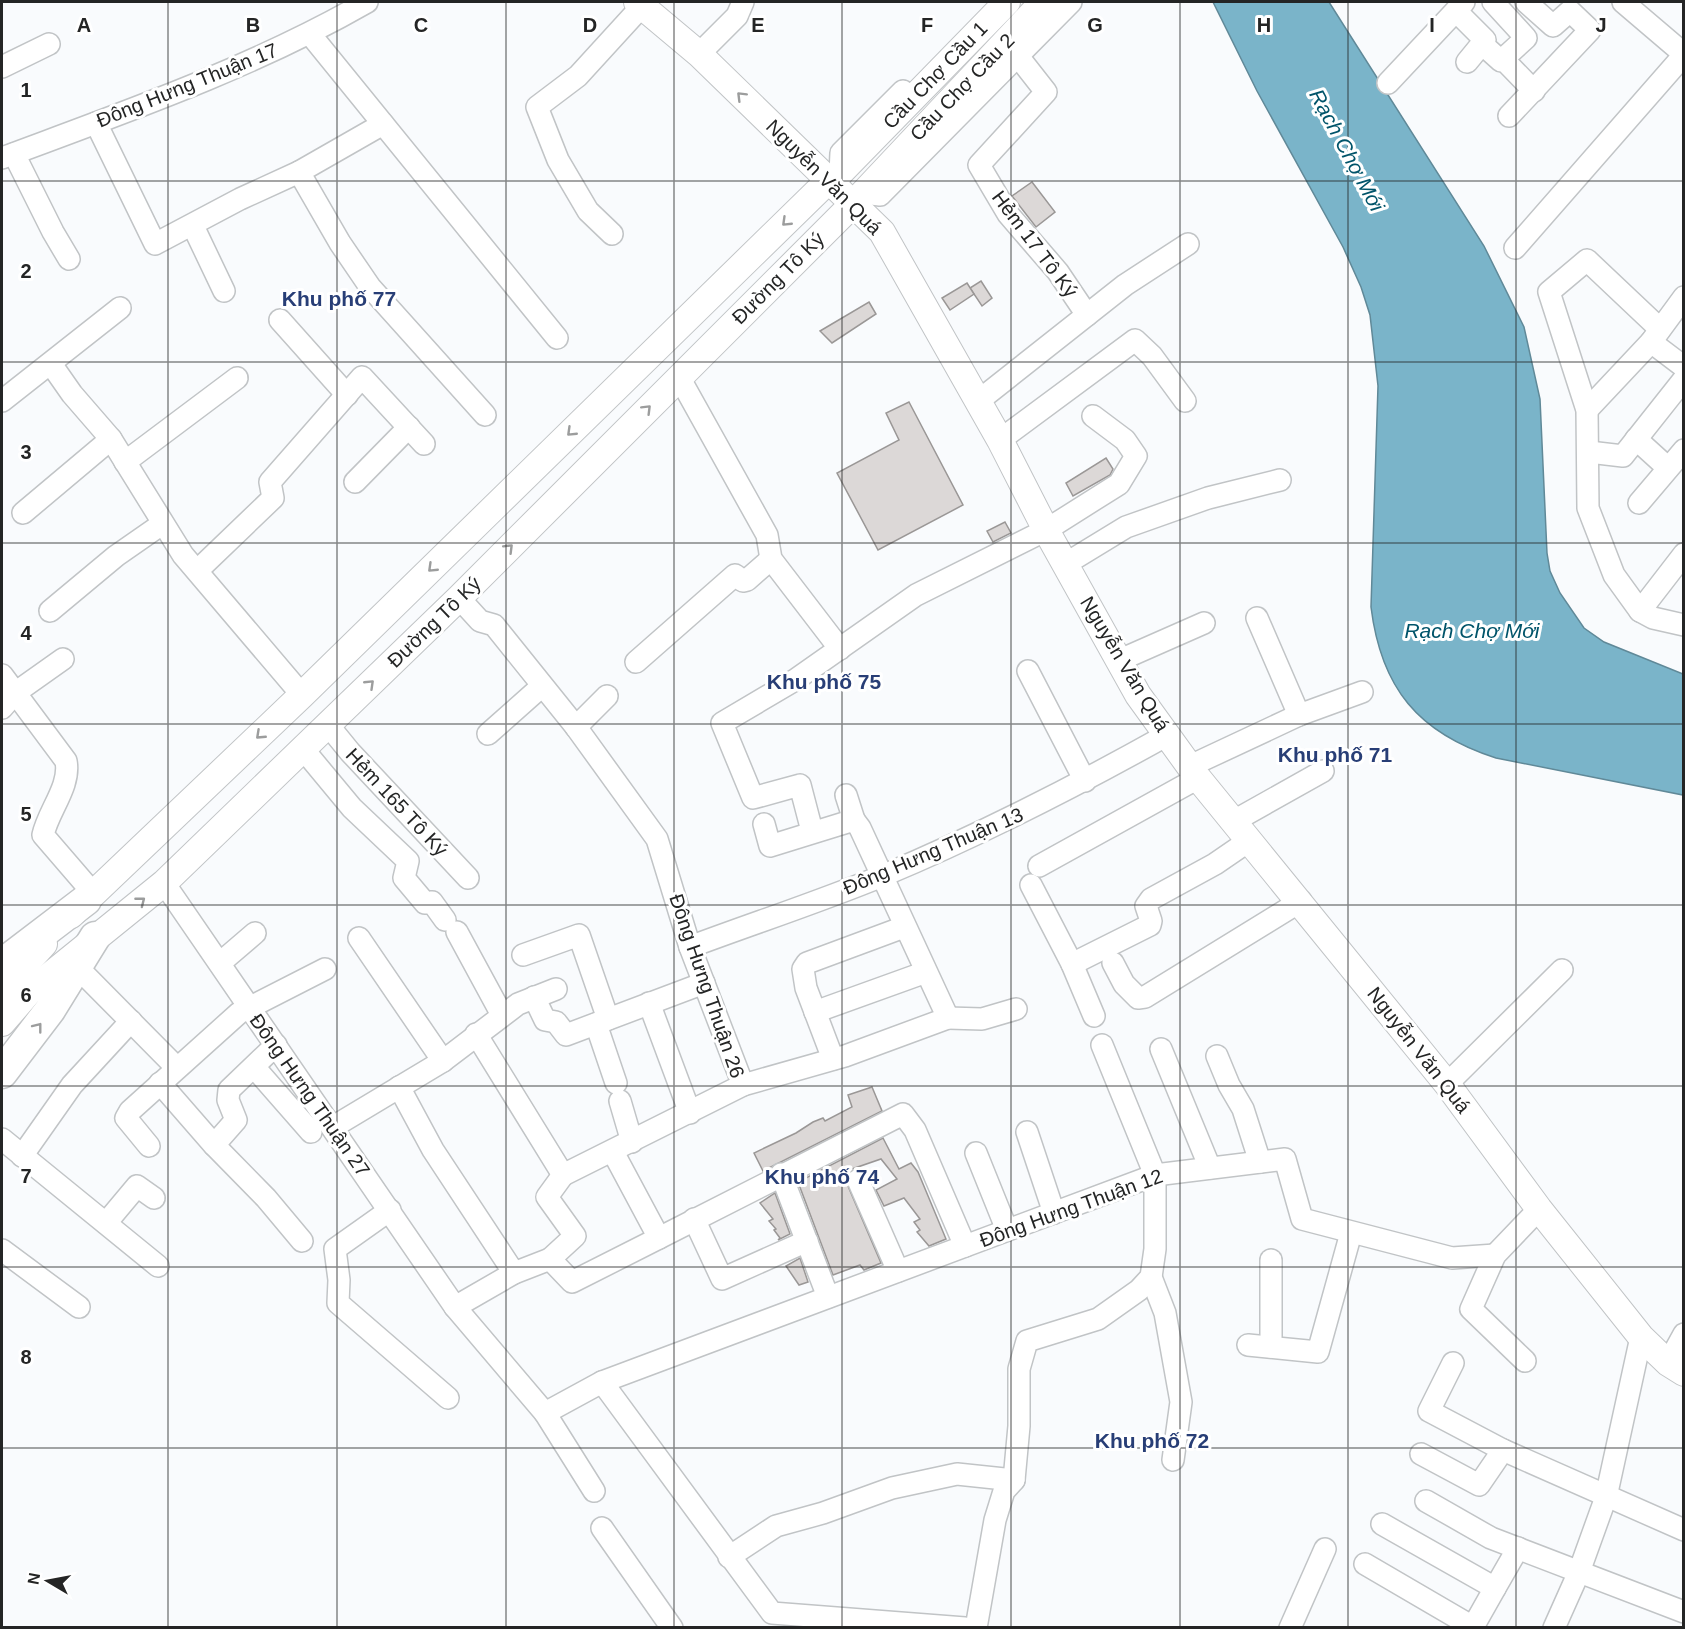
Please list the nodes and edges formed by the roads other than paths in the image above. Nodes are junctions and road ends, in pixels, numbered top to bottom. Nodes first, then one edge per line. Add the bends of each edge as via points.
1 (367, 2) edge
2 (743, 2) edge
3 (992, 2) edge
4 (1006, 2) edge
5 (1043, 2) edge
6 (1071, 2) edge
7 (1493, 2) edge
8 (1526, 2) edge
9 (1623, 2) edge
10 (639, 4) edge
11 (1460, 6) edge
12 (310, 34) junction
13 (49, 44) dead end
14 (1482, 44) junction
15 (699, 54) junction
16 (1017, 55) junction
17 (1683, 55) edge
18 (1503, 59) junction
19 (1467, 62) dead end
20 (2, 67) edge
21 (1388, 83) dead end
22 (1533, 90) junction
23 (1509, 116) dead end
24 (96, 123) junction
25 (383, 124) junction
26 (8, 156) edge
27 (299, 172) junction
28 (834, 177) junction
29 (857, 199) junction
30 (193, 226) junction
31 (612, 234) dead end
32 (1188, 244) dead end
33 (1515, 248) dead end
34 (69, 259) dead end
35 (224, 291) dead end
36 (1683, 297) edge
37 (120, 308) dead end
38 (1087, 315) junction
39 (280, 320) dead end
40 (1656, 335) junction
41 (557, 339) dead end
42 (51, 364) junction
43 (1683, 367) edge
44 (679, 377) junction
45 (237, 378) dead end
46 (1683, 379) edge
47 (347, 394) junction
48 (1185, 400) dead end
49 (2, 401) edge
50 (977, 402) junction
51 (1587, 410) junction
52 (485, 415) dead end
53 (1093, 416) dead end
54 (409, 427) junction
55 (111, 439) junction
56 (1636, 439) junction
57 (1000, 440) junction
58 (424, 444) dead end
59 (1683, 450) edge
60 (1589, 452) junction
61 (125, 462) junction
62 (1668, 468) junction
63 (1280, 480) dead end
64 (355, 482) dead end
65 (1639, 503) dead end
66 (23, 513) dead end
67 (162, 524) junction
68 (1046, 530) junction
69 (1683, 554) edge
70 (771, 559) junction
71 (1067, 563) junction
72 (198, 570) junction
73 (459, 598) junction
74 (50, 611) dead end
75 (1640, 611) junction
76 (1257, 618) dead end
77 (1204, 623) dead end
78 (1683, 625) edge
79 (840, 649) junction
80 (63, 659) dead end
81 (1120, 660) junction
82 (636, 662) dead end
83 (1028, 671) dead end
84 (2, 675) edge
85 (542, 686) junction
86 (1362, 692) dead end
87 (302, 695) junction
88 (607, 696) dead end
89 (8, 701) edge
90 (1299, 715) junction
91 (328, 724) junction
92 (576, 727) junction
93 (488, 734) dead end
94 (1167, 735) junction
95 (303, 749) junction
96 (1323, 771) dead end
97 (1194, 772) junction
98 (1085, 781) junction
99 (846, 795) dead end
100 (854, 820) junction
101 (1234, 821) junction
102 (764, 824) dead end
103 (812, 831) junction
104 (1250, 840) junction
105 (880, 876) junction
106 (468, 878) dead end
107 (164, 883) junction
108 (89, 896) junction
109 (1301, 901) junction
110 (904, 927) junction
111 (255, 933) dead end
112 (95, 937) junction
113 (359, 938) dead end
114 (690, 947) junction
115 (523, 955) dead end
116 (220, 963) junction
117 (1113, 963) dead end
118 (2, 964) edge
119 (1072, 964) junction
120 (77, 967) junction
121 (326, 969) dead end
122 (1562, 970) dead end
123 (926, 972) junction
124 (704, 983) junction
125 (556, 989) dead end
126 (2, 990) edge
127 (534, 998) junction
128 (649, 1003) junction
129 (250, 1007) junction
130 (1016, 1009) dead end
131 (815, 1011) junction
132 (502, 1015) junction
133 (1094, 1016) dead end
134 (948, 1018) junction
135 (130, 1021) junction
136 (602, 1021) junction
137 (2, 1023) edge
138 (476, 1034) junction
139 (276, 1045) junction
140 (1102, 1045) dead end
141 (1161, 1049) dead end
142 (1217, 1056) dead end
143 (833, 1059) junction
144 (443, 1061) junction
145 (176, 1067) junction
146 (254, 1067) junction
147 (2, 1073) edge
148 (160, 1083) junction
149 (1447, 1084) junction
150 (743, 1085) junction
151 (399, 1087) junction
152 (690, 1113) junction
153 (333, 1127) junction
154 (311, 1132) dead end
155 (1027, 1132) dead end
156 (2, 1139) edge
157 (632, 1142) junction
158 (214, 1145) junction
159 (149, 1146) dead end
160 (613, 1152) junction
161 (976, 1154) dead end
162 (22, 1156) junction
163 (1260, 1162) junction
164 (1210, 1168) junction
165 (781, 1174) junction
166 (1155, 1174) junction
167 (563, 1175) junction
168 (858, 1180) dead end
169 (154, 1198) dead end
170 (1539, 1209) junction
171 (390, 1210) junction
172 (1053, 1213) junction
173 (694, 1219) junction
174 (105, 1223) junction
175 (1007, 1230) junction
176 (1351, 1233) junction
177 (658, 1238) junction
178 (302, 1241) dead end
179 (807, 1241) junction
180 (965, 1246) junction
181 (2, 1250) edge
182 (1495, 1256) junction
183 (550, 1259) junction
184 (1271, 1260) dead end
185 (158, 1266) dead end
186 (898, 1271) junction
187 (514, 1273) junction
188 (1151, 1277) junction
189 (828, 1297) junction
190 (79, 1307) dead end
191 (455, 1307) junction
192 (1683, 1334) edge
193 (1641, 1337) junction
194 (1248, 1345) dead end
195 (1271, 1347) junction
196 (1525, 1361) dead end
197 (1453, 1363) dead end
198 (1676, 1368) edge
199 (602, 1382) junction
200 (448, 1398) dead end
201 (545, 1413) junction
202 (1503, 1450) junction
203 (1421, 1454) dead end
204 (1173, 1460) dead end
205 (1014, 1480) junction
206 (594, 1491) dead end
207 (1606, 1497) junction
208 (1426, 1501) dead end
209 (1382, 1524) dead end
210 (602, 1528) dead end
211 (1683, 1530) edge
212 (1518, 1548) junction
213 (1325, 1549) dead end
214 (729, 1557) junction
215 (1365, 1564) dead end
216 (1579, 1572) junction
217 (1495, 1588) junction
218 (1683, 1612) edge
219 (829, 1623) edge
220 (672, 1628) edge
221 (965, 1628) edge
222 (976, 1628) edge
223 (1290, 1628) edge
224 (1554, 1628) edge

1 - 12 street, Đông Hưng Thuận 17
2 - 15 street via 737,16
3 - 28 street via 841,153
4 - 28 main road, Cầu Chợ Cầu 1
5 - 29 main road, Cầu Chợ Cầu 2
6 - 16 street
7 - 18 street via 1526,38
8 - 22 street via 1553,26 1570,11 1590,30
9 - 17 street
10 - 15 main road, Nguyễn Văn Quá
10 - 31 street via 578,76 537,107 558,160 582,201
11 - 14 street via 1485,40
11 - 21 street
12 - 24 street, Đông Hưng Thuận 17
12 - 25 street
13 - 20 street
14 - 18 street
14 - 19 street
28 -> 15 main road, Nguyễn Văn Quá
16 - 29 street via 880,195
16 - 38 street, Hẻm 17 Tô Ký via 1046,92 979,165 1008,214 1058,272
17 - 33 street
18 - 22 street
22 - 23 street
24 - 26 street, Đông Hưng Thuận 17
24 - 30 street via 155,244
25 - 27 street
25 - 41 street
26 - 34 street
27 - 30 street
27 - 52 street via 370,287
28 - 29 main road, Nguyễn Văn Quá
28 -> 87 main road, Đường Tô Ký
29 - 44 main road, Đường Tô Ký
29 - 50 main road, Nguyễn Văn Quá via 882,232
30 - 35 street
32 - 38 street
36 - 40 street
37 - 42 street
38 - 50 street
39 - 47 street
40 - 43 street
40 - 51 street
40 - 51 street via 1587,260 1549,292
42 - 49 street
42 - 55 street
44 - 70 street via 767,536
73 -> 44 main road, Đường Tô Ký
45 - 61 street
46 - 56 street
47 - 54 street via 362,377
47 - 72 street via 270,482 273,498
48 - 57 street via 1135,340
50 - 57 main road, Nguyễn Văn Quá
51 - 60 street
53 - 68 street via 1125,440 1136,456 1119,484
54 - 58 street
54 - 64 street
55 - 61 street
55 - 66 street
56 - 60 street via 1623,456
56 - 62 street
57 - 68 main road, Nguyễn Văn Quá
59 - 62 street
60 - 75 street via 1588,508 1614,575
61 - 67 street
62 - 65 street
63 - 71 street via 1208,498 1126,527
67 - 72 street
67 - 74 street
68 - 71 main road, Nguyễn Văn Quá
68 - 79 street via 916,595
69 - 75 street
70 - 79 street
70 - 82 street via 747,580 735,575
71 - 81 main road, Nguyễn Văn Quá
72 - 87 street
73 - 85 street, Đông Hưng Thuận 26 via 480,621 494,625
91 -> 73 main road, Đường Tô Ký
75 - 78 street
76 - 90 street
77 - 81 street
79 - 103 street via 722,723 753,798 800,785
80 - 89 street
81 - 94 main road, Nguyễn Văn Quá via 1138,695
83 - 98 street
84 - 89 street
85 - 92 street, Đông Hưng Thuận 26
85 - 93 street
86 - 90 street
87 - 91 main road
87 -> 108 main road, Đường Tô Ký
88 - 92 street
89 - 108 street via 66,761 68,771 43,835
90 - 97 street
91 - 95 main road, Đường Tô Ký
91 - 106 street, Hẻm 165 Tô Ký
92 - 114 street, Đông Hưng Thuận 26 via 657,838
94 - 97 main road, Nguyễn Văn Quá
94 - 98 street, Đông Hưng Thuận 13
95 - 107 main road, Đường Tô Ký
95 - 132 street via 352,808 408,861 404,878 425,903 432,902 451,926
96 - 101 street
97 - 101 main road, Nguyễn Văn Quá
97 - 119 street via 1035,875
98 - 105 street, Đông Hưng Thuận 13
99 - 100 street
100 - 103 street
100 - 105 street
101 - 104 main road, Nguyễn Văn Quá
102 - 103 street via 770,846
104 - 109 main road, Nguyễn Văn Quá
104 - 119 street via 1151,899 1146,906 1151,921 1146,928
105 - 110 street
105 - 114 street, Đông Hưng Thuận 13
112 -> 107 main road, Đường Tô Ký
107 - 116 street, Đông Hưng Thuận 27
108 - 118 highway
108 - 126 main road, Đường Tô Ký
109 - 117 street via 1145,997 1132,994
109 - 149 main road, Nguyễn Văn Quá
110 - 123 street
110 - 131 street via 807,963 802,975
111 - 116 street
112 - 120 highway
112 - 137 main road, Đường Tô Ký via 28,993
113 - 144 street
114 - 124 street, Đông Hưng Thuận 26
115 - 136 street via 579,935
116 - 129 street, Đông Hưng Thuận 27
119 - 133 street
120 - 135 street
147 -> 120 highway
121 - 129 street
122 - 149 street
123 - 131 street
123 - 134 street
124 - 128 street
124 - 150 street, Đông Hưng Thuận 26
125 - 127 street
127 - 132 street
127 - 136 street via 545,1020 556,1022 566,1035
128 - 136 street
128 - 152 street
129 - 139 street, Đông Hưng Thuận 27
129 - 145 street via 239,1012
130 - 134 street via 982,1019
131 - 143 street
132 - 138 street
134 - 143 street
135 - 145 street
135 - 162 street via 72,1085
136 - 157 street
138 - 144 street
138 - 167 street
139 - 146 street
139 - 153 street, Đông Hưng Thuận 27
140 - 166 street
141 - 164 street
142 - 163 street via 1243,1109
143 - 150 street
144 - 151 street
145 - 148 street
146 - 154 street
146 - 158 street via 230,1090 228,1100 236,1120
148 - 158 street
148 - 159 street via 126,1116
149 - 170 main road, Nguyễn Văn Quá
150 - 152 street, Đông Hưng Thuận 26
151 - 153 street
151 - 187 street via 433,1150
152 - 157 street, Đông Hưng Thuận 26
153 - 171 street, Đông Hưng Thuận 27
155 - 172 street
156 - 162 street
157 - 160 street, Đông Hưng Thuận 26
158 - 178 street
160 - 167 street, Đông Hưng Thuận 26
160 - 177 street
161 - 175 street
162 - 174 street
163 - 164 street, Đông Hưng Thuận 12
163 - 176 street, Đông Hưng Thuận 12 via 1285,1159 1302,1219
164 - 166 street, Đông Hưng Thuận 12
165 - 173 street
165 - 179 street
165 - 180 street via 898,1115 906,1115
166 - 172 street, Đông Hưng Thuận 12
166 - 188 street
167 - 183 street via 547,1197 575,1236
168 - 186 street
169 - 174 street via 137,1186
170 - 182 street
170 - 193 main road, Nguyễn Văn Quá
171 - 191 street, Đông Hưng Thuận 27
171 - 200 street via 335,1249 338,1303
172 - 175 street, Đông Hưng Thuận 12
173 - 177 street
173 - 179 street via 722,1279
174 - 185 street
175 - 180 street, Đông Hưng Thuận 12
176 - 182 street, Đông Hưng Thuận 12 via 1452,1258
176 - 195 street via 1318,1352
177 - 183 street via 572,1282
179 - 189 street
180 - 186 street, Đông Hưng Thuận 12
181 - 190 street
182 - 196 street via 1471,1310
183 - 187 street
184 - 195 street
186 - 189 street, Đông Hưng Thuận 12
187 - 191 street
188 - 204 street via 1165,1313 1181,1401
188 - 205 street via 1098,1319 1027,1341 1019,1369
189 - 199 street, Đông Hưng Thuận 12
191 - 201 street, Đông Hưng Thuận 27
192 - 198 street
193 - 198 main road, Nguyễn Văn Quá
193 - 207 street
194 - 195 street
197 - 202 street via 1429,1411
199 - 201 street, Đông Hưng Thuận 12
199 - 214 street
201 - 206 street, Đông Hưng Thuận 27
202 - 203 street via 1479,1485
202 - 207 street
205 - 214 street via 957,1474 892,1488 776,1526
205 - 222 street via 1004,1491 995,1520
207 - 211 street
207 - 216 street
208 - 212 street via 1465,1525
209 - 217 street
210 - 220 street
212 - 216 street
212 - 217 street
213 - 223 street
214 - 219 street via 772,1613
215 - 217 street via 1473,1627
216 - 218 street
216 - 224 street
219 - 221 street

